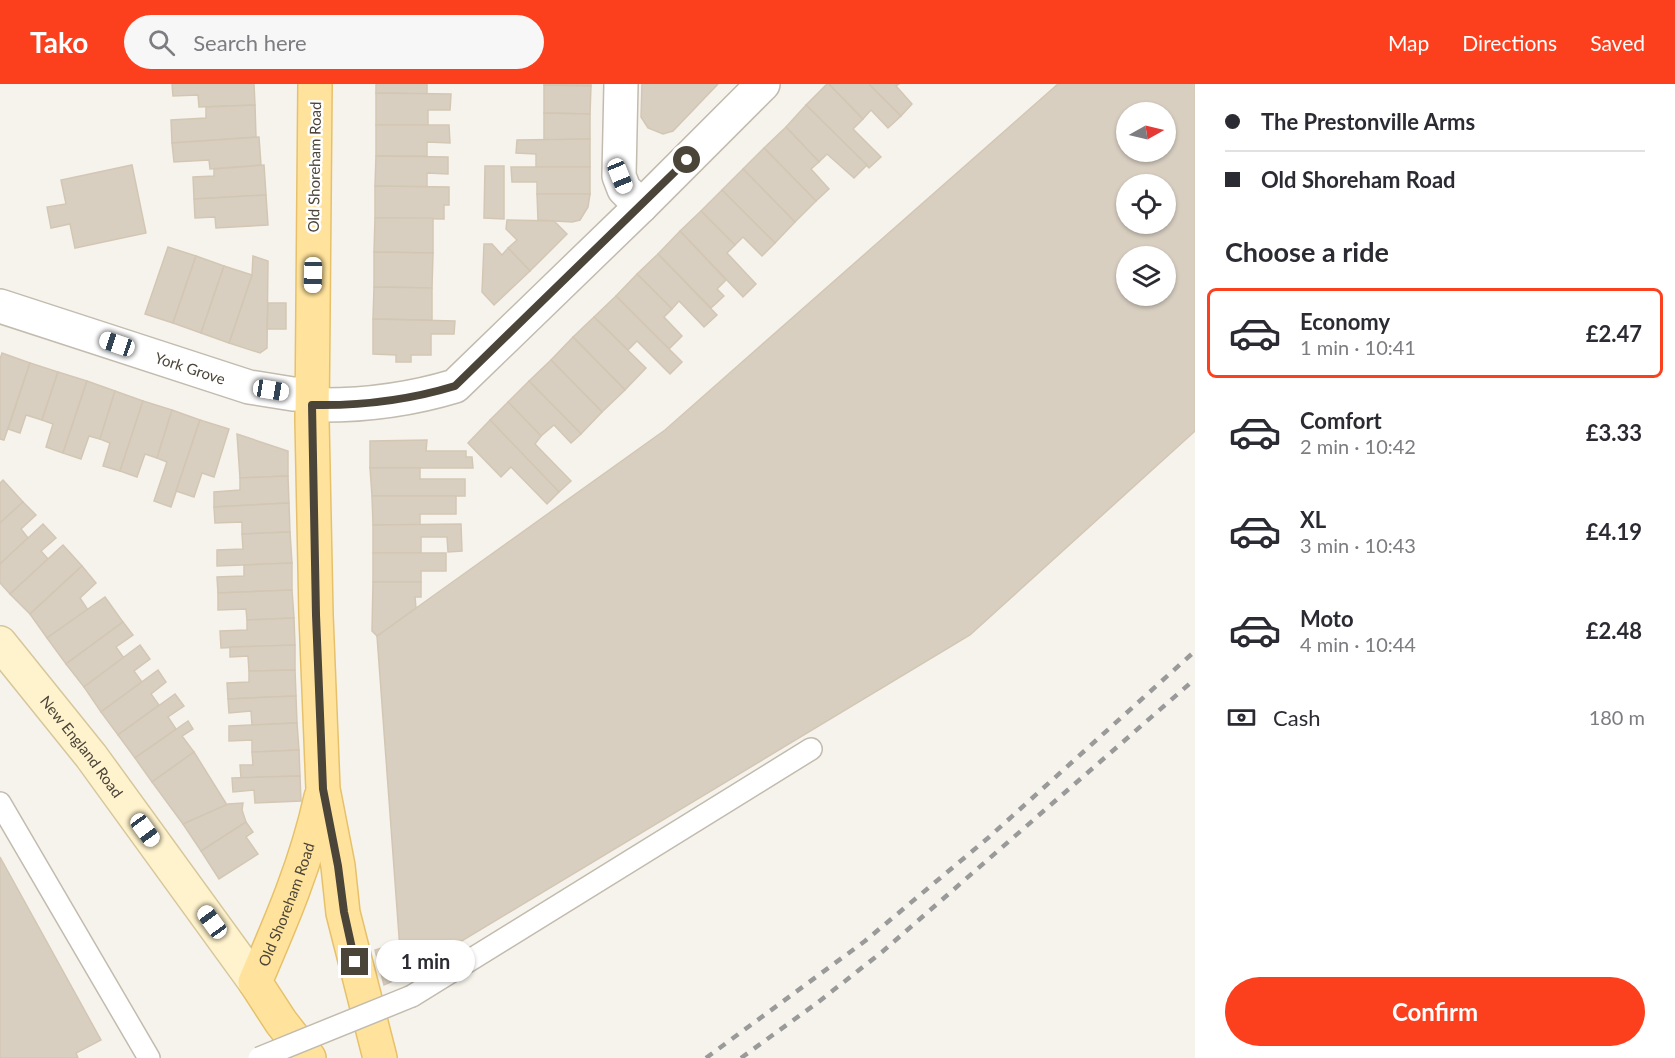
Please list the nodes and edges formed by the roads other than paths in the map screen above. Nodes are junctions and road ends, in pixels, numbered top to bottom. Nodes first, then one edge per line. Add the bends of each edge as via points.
1 (315, 84) edge
2 (621, 84) edge
3 (763, 84) edge
4 (641, 206) junction
5 (0, 306) edge
6 (312, 400) junction
7 (0, 643) edge
8 (811, 749) dead end
9 (323, 789) junction
10 (0, 803) edge
11 (255, 982) junction
12 (149, 1058) edge
13 (259, 1058) edge
14 (309, 1058) edge
15 (380, 1058) edge

1 - 6 main road, Old Shoreham Road
2 - 4 street via 620,176 624,189
3 - 4 street, York Grove
4 - 6 street, York Grove via 455,386 398,400 331,405
5 - 6 street, York Grove via 249,387
6 - 9 main road, Old Shoreham Road
7 - 11 main road, New England Road via 91,756
8 - 13 lane, bridge via 412,996
9 - 11 main road, Old Shoreham Road via 314,830 286,912
9 - 15 main road, Old Shoreham Road via 344,912
10 - 12 lane
11 - 14 main road, New England Road

